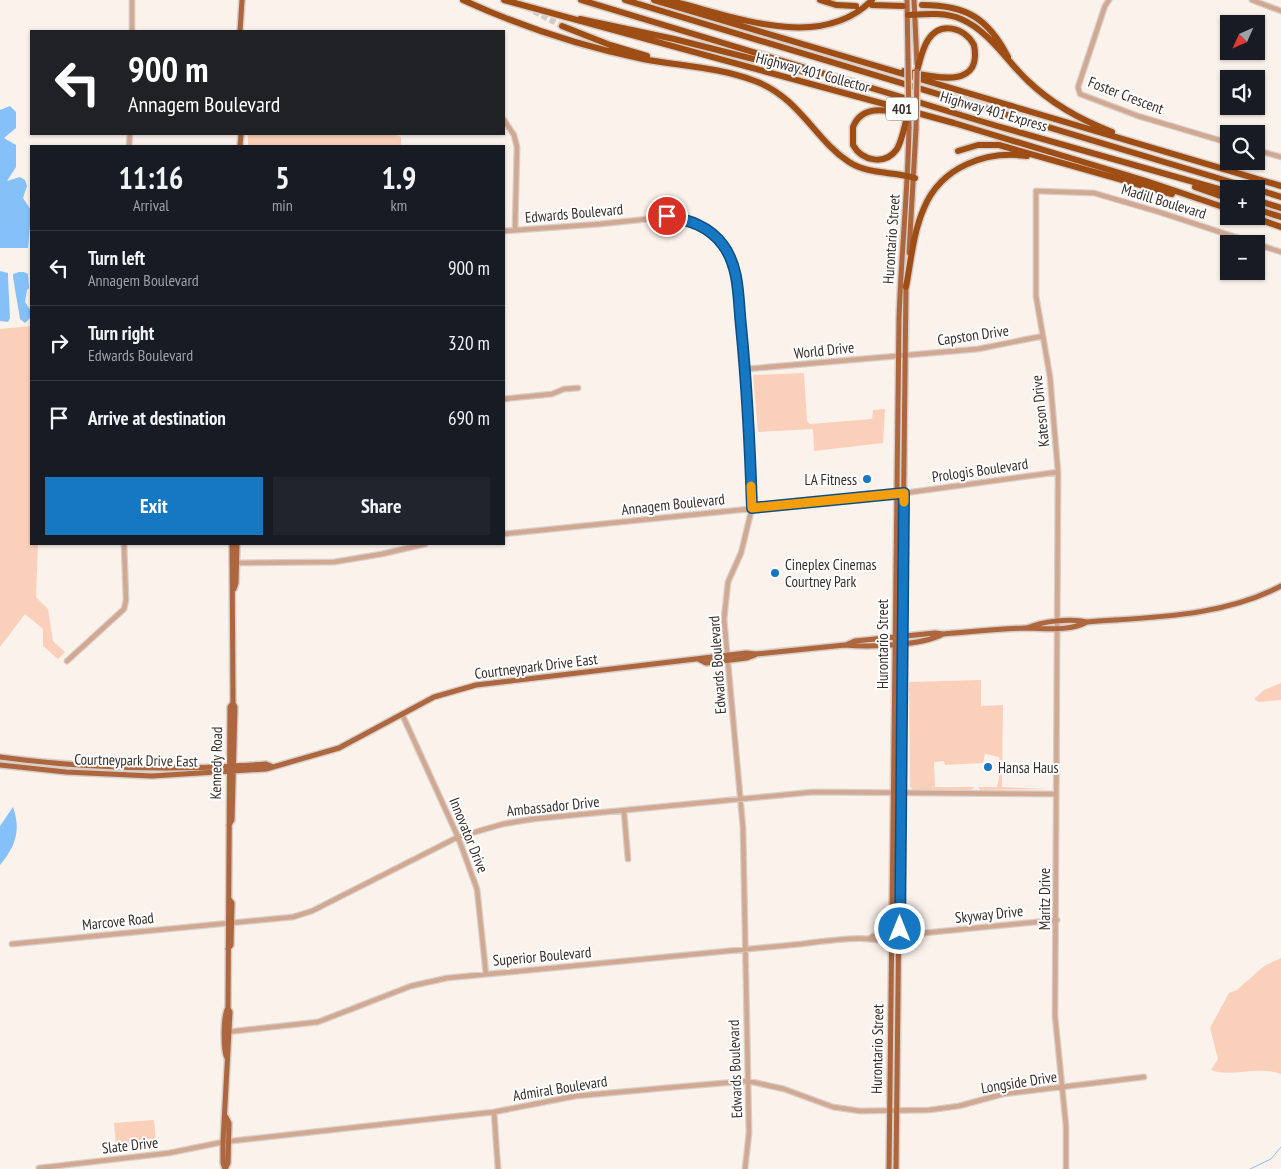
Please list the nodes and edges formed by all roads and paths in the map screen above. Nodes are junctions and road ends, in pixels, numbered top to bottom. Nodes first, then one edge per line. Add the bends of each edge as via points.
1 (132, 0) edge
2 (242, 0) edge
3 (463, 0) edge
4 (504, 0) edge
5 (581, 0) edge
6 (624, 0) edge
7 (654, 0) edge
8 (667, 0) edge
9 (820, 0) edge
10 (914, 0) edge
11 (1109, 0) edge
12 (1252, 0) edge
13 (872, 3) edge
14 (905, 3) edge
15 (922, 5) dead end
16 (856, 6) dead end
17 (1281, 11) edge
18 (912, 14) junction
19 (571, 19) junction
20 (242, 21) junction
21 (562, 26) tunnel mouth
22 (132, 30) edge
23 (240, 30) edge
24 (244, 30) edge
25 (918, 62) junction
26 (677, 64) junction
27 (1012, 65) junction
28 (888, 70) junction
29 (917, 71) joint
30 (884, 91) junction
31 (909, 109) joint
32 (505, 122) edge
33 (954, 123) junction
34 (907, 126) junction
35 (1220, 140) edge
36 (1153, 148) junction
37 (958, 151) dead end
38 (1265, 153) edge
39 (1281, 157) edge
40 (1054, 162) junction
41 (912, 177) junction
42 (1181, 179) junction
43 (1225, 180) edge
44 (1281, 186) edge
45 (1220, 190) edge
46 (1036, 191) joint
47 (1265, 192) edge
48 (1220, 196) edge
49 (1281, 197) edge
50 (1211, 203) junction
51 (1265, 203) edge
52 (1220, 206) edge
53 (1281, 208) edge
54 (1265, 212) edge
55 (1281, 217) edge
56 (1265, 221) edge
57 (1281, 227) edge
58 (515, 230) junction
59 (505, 231) edge
60 (1281, 252) edge
61 (906, 287) junction
62 (1043, 336) junction
63 (899, 356) junction
64 (906, 356) junction
65 (746, 369) junction
66 (578, 388) dead end
67 (505, 399) edge
68 (1058, 472) junction
69 (904, 493) junction
70 (896, 494) junction
71 (752, 508) junction
72 (505, 534) edge
73 (124, 545) edge
74 (232, 545) edge
75 (237, 545) edge
76 (421, 545) edge
77 (234, 563) junction
78 (1281, 586) edge
79 (1057, 622) junction
80 (1087, 622) junction
81 (1027, 628) junction
82 (1057, 629) junction
83 (904, 639) junction
84 (895, 640) junction
85 (729, 658) junction
86 (67, 661) dead end
87 (402, 714) junction
88 (0, 757) edge
89 (0, 765) edge
90 (231, 769) junction
91 (893, 793) junction
92 (901, 793) junction
93 (1056, 794) junction
94 (741, 799) junction
95 (624, 812) junction
96 (458, 837) junction
97 (628, 858) dead end
98 (1057, 920) junction
99 (229, 923) junction
100 (900, 936) junction
101 (891, 937) junction
102 (12, 944) dead end
103 (746, 951) junction
104 (486, 974) junction
105 (227, 1032) junction
106 (1144, 1077) dead end
107 (748, 1081) junction
108 (1062, 1087) junction
109 (889, 1110) junction
110 (897, 1110) junction
111 (494, 1112) junction
112 (226, 1142) junction
113 (39, 1168) edge
114 (498, 1169) edge
115 (745, 1169) edge
116 (889, 1169) edge
117 (896, 1169) edge
118 (1066, 1169) edge

1 - 22 street
2 - 20 main road
3 - 26 highway via 511,22 576,44
4 - 19 highway, Highway 401 Collector / 401
5 - 30 highway, Highway 401 Express / 401
6 - 43 highway, Highway 401 Express / 401
7 - 28 highway, Highway 401 Collector / 401
8 - 13 highway via 766,24 807,28 843,20
9 - 16 highway
10 - 18 main road
11 - 35 street, Foster Crescent via 1078,86 1080,94 1138,116
12 - 17 street
13 - 14 highway
14 - 18 main road
15 - 27 highway via 955,7 972,14 996,37
18 - 25 main road
18 - 27 highway via 949,15 968,23 979,30
18 - 31 main road, bridge via 908,60
19 - 30 highway via 674,39
19 - 33 highway, Highway 401 Collector / 401
20 - 23 main road
20 - 24 main road
21 - 26 highway via 610,46
25 - 28 highway via 929,38 943,29 962,31 974,45 974,62 967,72 954,78
25 - 29 highway
26 - 41 highway via 763,84 798,110 849,162 874,171
27 - 36 highway via 1038,90 1075,115
28 - 36 highway, Highway 401 Collector / 401
29 - 41 main road, Hurontario Street, bridge
30 - 42 highway, Highway 401 Express / 401
31 - 34 highway, bridge
32 - 58 street via 517,147
33 - 34 highway via 873,110 854,122 853,145 865,158 880,160 897,148
33 - 50 highway, Highway 401 Collector / 401 via 1146,180
34 - 41 main road, Hurontario Street
36 - 44 highway, Highway 401 Collector / 401
37 - 40 highway via 978,145 1000,145
38 - 39 street
40 - 50 highway
40 - 61 highway via 995,155 972,162 948,176 924,206 915,234
41 - 61 main road, Hurontario Street
41 - 63 main road, Hurontario Street via 901,253
42 - 45 highway, Highway 401 Express / 401
42 - 48 highway
46 - 60 street, Madill Boulevard via 1102,195
46 - 62 street, Kateson Drive via 1035,287
47 - 49 highway, Highway 401 Express / 401
50 - 52 highway, Highway 401 Collector / 401
51 - 53 highway
54 - 55 highway
56 - 57 highway
58 - 59 street, Edwards Boulevard
58 - 65 street, Edwards Boulevard via 667,216 699,224 723,245 736,274
61 - 64 main road, Hurontario Street
62 - 64 street, Capston Drive via 978,349
62 - 68 street, Kateson Drive
63 - 64 street, World Drive
63 - 65 street, World Drive
63 - 70 main road, Hurontario Street
64 - 69 main road, Hurontario Street
65 - 71 street, Edwards Boulevard
66 - 67 street
68 - 69 street, Prologis Boulevard
68 - 79 street, Kateson Drive
69 - 70 street, Annagem Boulevard
69 - 83 main road, Hurontario Street
70 - 71 street, Annagem Boulevard
70 - 84 main road, Hurontario Street
71 - 72 street, Annagem Boulevard
71 - 85 street, Edwards Boulevard via 741,553 728,582 724,619
73 - 86 street via 124,609
74 - 77 main road, Kennedy Road
75 - 77 main road, Kennedy Road
76 - 77 street via 339,561
77 - 90 main road, Kennedy Road via 235,707
78 - 80 main road via 1212,609 1169,616
79 - 80 main road
79 - 81 main road
79 - 82 street, Kateson Drive
80 - 82 main road
81 - 82 main road
81 - 83 main road, Courtneypark Drive East via 934,632
82 - 93 street, Maritz Drive
83 - 84 main road, Courtneypark Drive East
83 - 92 main road, Hurontario Street
84 - 85 main road, Courtneypark Drive East via 855,641 846,645 746,653
84 - 91 main road, Hurontario Street
85 - 87 main road, Courtneypark Drive East via 489,682 434,697
85 - 94 street, Edwards Boulevard
87 - 90 main road, Courtneypark Drive East via 339,748 304,760 266,768
87 - 96 street, Innovator Drive
88 - 90 main road, Courtneypark Drive East via 67,766
89 - 90 main road, Courtneypark Drive East via 152,776
90 - 99 main road, Kennedy Road
91 - 92 street, Ambassador Drive
91 - 94 street, Ambassador Drive via 813,792
91 - 101 main road, Hurontario Street
92 - 93 street, Ambassador Drive
92 - 100 main road, Hurontario Street
93 - 98 street, Maritz Drive
94 - 95 street, Ambassador Drive
94 - 103 street, Edwards Boulevard
95 - 96 street, Ambassador Drive via 502,824
95 - 97 street
96 - 99 street, Ambassador Drive via 312,911 294,917
96 - 104 street, Innovator Drive via 477,889
98 - 100 street, Skyway Drive
98 - 108 street, Maritz Drive via 1055,1016
99 - 102 street, Marcove Road
99 - 105 main road, Kennedy Road via 230,1012
100 - 101 street, Skyway Drive
100 - 110 main road, Hurontario Street
101 - 103 street, Superior Boulevard via 873,936 869,939
101 - 109 main road, Hurontario Street
103 - 104 street, Superior Boulevard
103 - 107 street, Edwards Boulevard
104 - 105 street, Superior Boulevard via 418,984 318,1022
105 - 112 main road, Kennedy Road
106 - 108 street, Longside Drive
107 - 109 street, Admiral Boulevard via 784,1089 833,1107 860,1111
107 - 111 street, Admiral Boulevard via 576,1096
107 - 115 street, Edwards Boulevard via 749,1133
108 - 110 street, Longside Drive via 1003,1094 940,1109
108 - 118 street, Maritz Drive
109 - 110 street, Admiral Boulevard
109 - 116 main road, Hurontario Street
110 - 117 main road, Hurontario Street
111 - 112 street, Admiral Boulevard
111 - 114 street
112 - 113 street, Slate Drive via 169,1153

